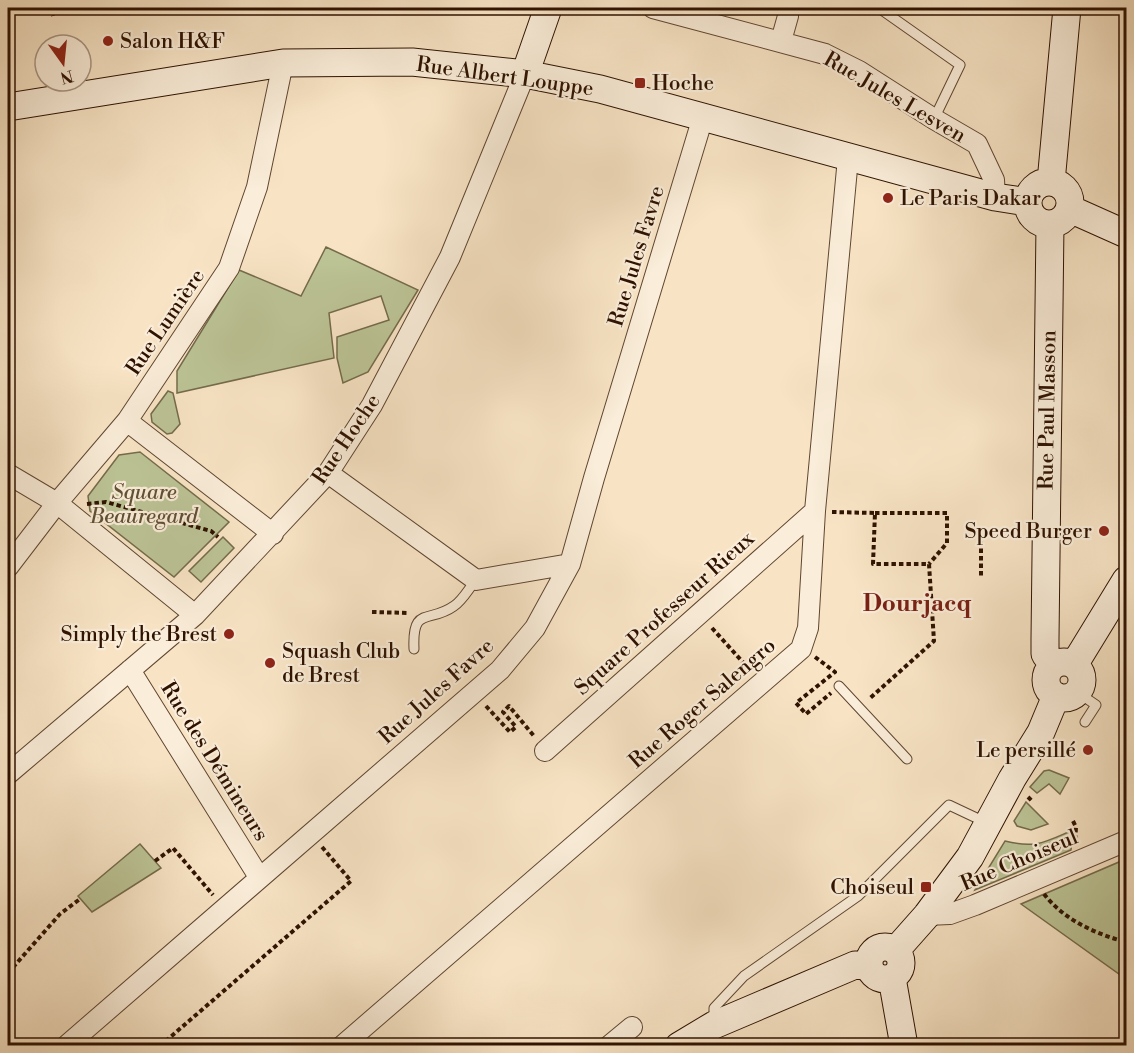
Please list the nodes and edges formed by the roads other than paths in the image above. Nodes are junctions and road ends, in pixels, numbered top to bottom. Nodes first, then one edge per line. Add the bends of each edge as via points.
1 (548, 8) edge
2 (652, 8) edge
3 (879, 8) edge
4 (1067, 8) edge
5 (788, 16) dead end
6 (781, 41) junction
7 (283, 63) junction
8 (525, 75) junction
9 (8, 107) edge
10 (703, 117) junction
11 (934, 120) junction
12 (848, 158) junction
13 (1051, 182) junction
14 (995, 197) junction
15 (1028, 202) junction
16 (1060, 217) junction
17 (1126, 234) edge
18 (127, 422) junction
19 (328, 473) junction
20 (8, 474) edge
21 (57, 503) junction
22 (815, 511) junction
23 (273, 534) junction
24 (570, 564) junction
25 (8, 567) edge
26 (476, 580) junction
27 (1126, 580) edge
28 (195, 615) junction
29 (414, 649) dead end
30 (1064, 665) junction
31 (129, 670) junction
32 (839, 686) road end
33 (1067, 694) junction
34 (1085, 722) dead end
35 (545, 751) dead end
36 (907, 759) dead end
37 (8, 774) edge
38 (988, 824) junction
39 (1122, 843) edge
40 (259, 877) junction
41 (927, 915) junction
42 (880, 972) junction
43 (714, 1025) junction
44 (632, 1027) dead end
45 (66, 1046) edge
46 (342, 1046) edge
47 (609, 1046) edge
48 (679, 1046) edge
49 (904, 1046) edge

1 - 8 main road, Rue Hoche
2 - 6 street, Rue Jules Lesven
3 - 11 lane via 960,65
4 - 13 main road
5 - 6 street
6 - 11 street, Rue Jules Lesven via 825,54 859,71
7 - 8 main road, Rue Albert Louppe via 412,62
7 - 9 main road, Rue Albert Louppe
7 - 18 street, Rue Lumière via 257,187 230,268
8 - 10 main road, Rue Albert Louppe
8 - 19 street, Rue Hoche via 450,257 372,405
10 - 12 main road, Rue Albert Louppe
10 - 24 street, Rue Jules Favre
11 - 14 street, Rue Jules Lesven via 977,144 994,180
12 - 14 main road, Rue Albert Louppe
12 - 22 street, Rue Roger Salengro
13 - 15 main road via 1040,184
13 - 16 main road via 1062,186 1070,197
14 - 15 main road, Rue Albert Louppe
15 - 16 main road via 1039,222
16 - 17 main road
16 - 30 main road, Rue Paul Masson via 1045,654
18 - 21 street, Rue Lumière
18 - 23 street
19 - 23 street, Rue Hoche
19 - 26 street
20 - 21 street
21 - 25 street, Rue Lumière
21 - 28 street
22 - 35 street, Square Professeur Rieux
22 - 46 street, Rue Roger Salengro via 808,628 801,649
23 - 28 street, Rue Hoche
24 - 26 street
24 - 40 street, Rue Jules Favre via 535,628 500,670
26 - 29 lane via 456,605 418,621 413,630
27 - 30 main road
28 - 31 street, Rue Hoche
30 - 33 main road via 1046,679 1048,689
31 - 37 street, Rue Hoche
31 - 40 street, Rue des Démineurs
32 - 36 lane
33 - 34 lane via 1096,705
33 - 38 main road
38 - 41 main road via 970,858
38 - 43 lane via 945,802 858,896 744,976 714,1008
39 - 41 street, Rue Choiseul via 950,914
40 - 45 street, Rue Jules Favre
41 - 42 main road via 896,950 877,948 868,959
42 - 43 main road via 855,965
42 - 49 main road
43 - 48 main road
44 - 47 street

